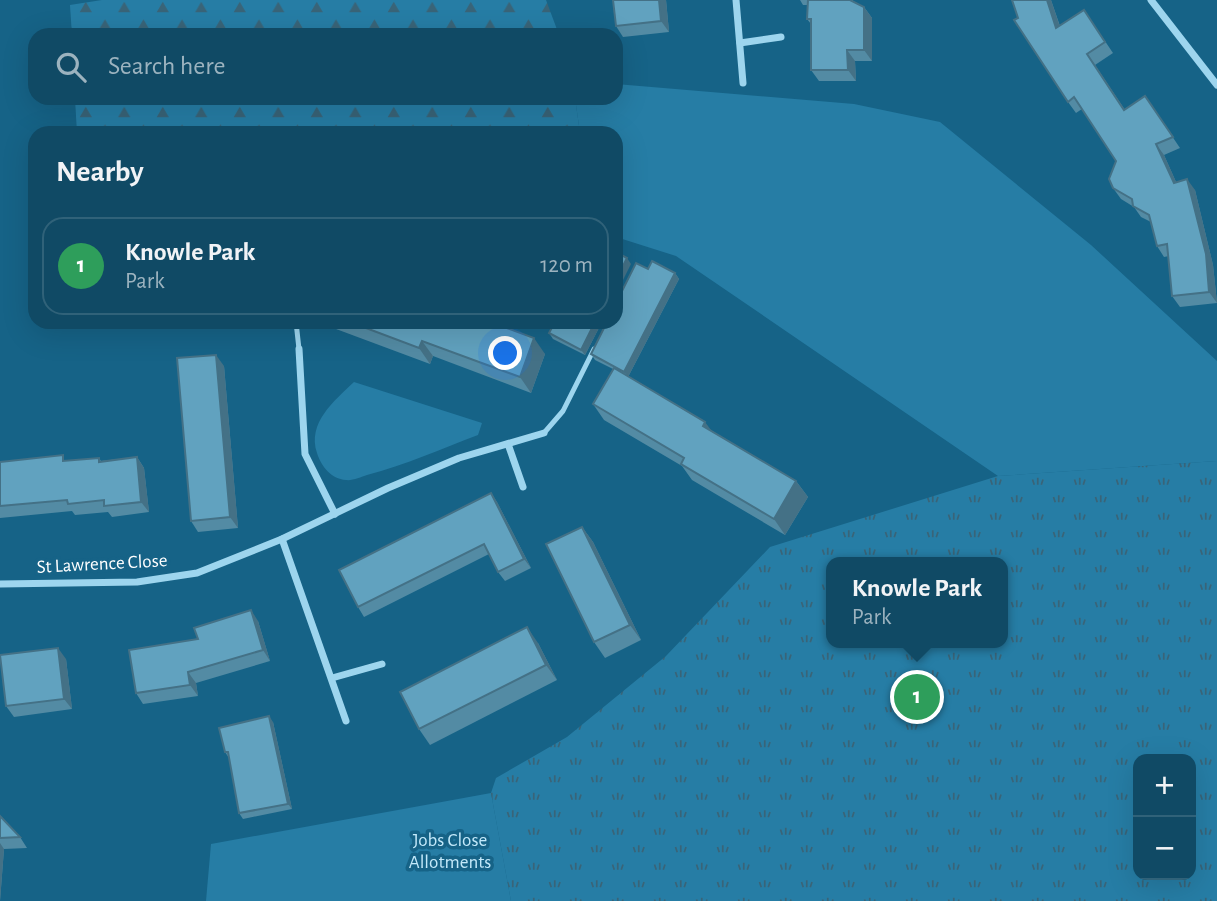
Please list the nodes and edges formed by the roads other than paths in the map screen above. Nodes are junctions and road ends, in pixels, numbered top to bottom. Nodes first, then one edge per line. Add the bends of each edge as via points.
1 (736, 0) edge
2 (1151, 0) edge
3 (781, 37) dead end
4 (740, 43) junction
5 (743, 83) dead end
6 (1217, 85) edge
7 (297, 329) edge
8 (597, 345) edge
9 (299, 349) joint
10 (544, 433) joint
11 (508, 444) junction
12 (523, 487) dead end
13 (335, 514) junction
14 (282, 539) junction
15 (0, 584) edge
16 (382, 664) dead end
17 (332, 678) junction
18 (346, 721) dead end

1 - 4 street
2 - 6 street
3 - 4 street
4 - 5 street
7 - 9 lane
8 - 10 lane via 563,411
9 - 13 street via 305,454
10 - 11 street, St Lawrence Close
11 - 12 street
11 - 13 street, St Lawrence Close via 459,458
13 - 14 street, St Lawrence Close
14 - 15 street, St Lawrence Close via 169,578
14 - 17 street
16 - 17 street
17 - 18 street

